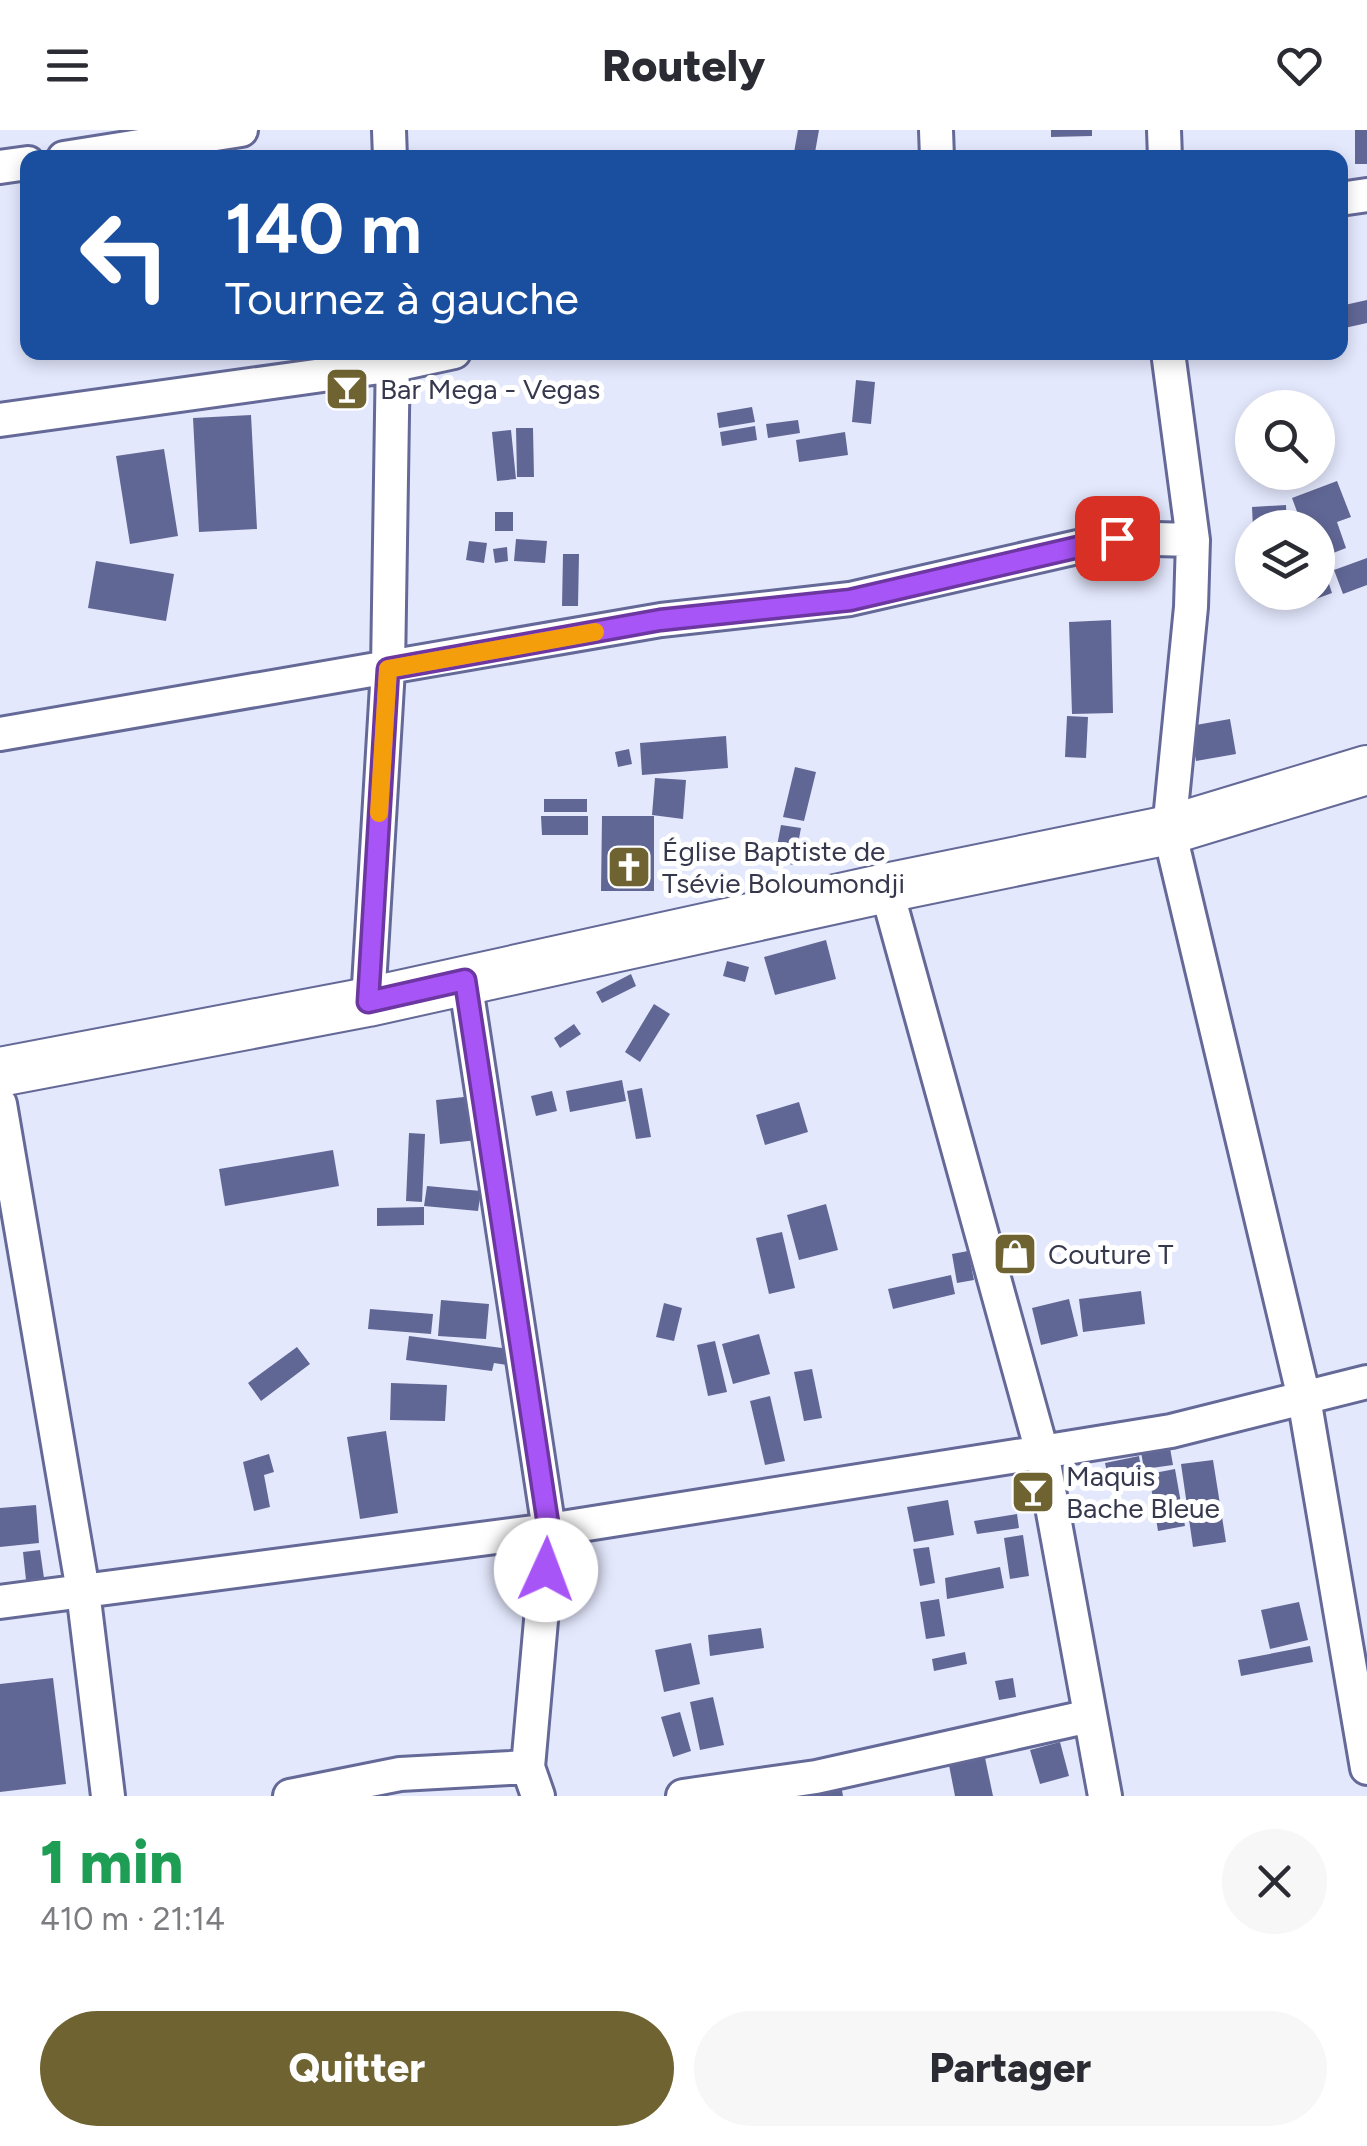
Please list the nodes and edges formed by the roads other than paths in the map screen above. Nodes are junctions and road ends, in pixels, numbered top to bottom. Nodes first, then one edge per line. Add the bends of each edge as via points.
1 (242, 130) edge
2 (115, 150) edge
3 (388, 360) edge
4 (394, 360) edge
5 (1169, 360) edge
6 (0, 420) edge
7 (1193, 540) junction
8 (388, 669) junction
9 (0, 734) edge
10 (1367, 770) edge
11 (1169, 830) junction
12 (886, 888) junction
13 (465, 980) junction
14 (368, 1002) junction
15 (0, 1072) edge
16 (0, 1104) edge
17 (1367, 1382) edge
18 (1304, 1398) junction
19 (1042, 1452) junction
20 (549, 1530) junction
21 (83, 1591) junction
22 (0, 1602) edge
23 (1090, 1716) junction
24 (1367, 1768) edge
25 (533, 1782) edge
26 (108, 1796) edge
27 (290, 1796) edge
28 (683, 1796) edge
29 (1105, 1796) edge

1 - 2 street
3 - 6 street
4 - 8 street
5 - 7 street
7 - 8 street via 1117,538 850,600 660,620
7 - 11 street
8 - 9 street
8 - 14 street
10 - 11 street
11 - 12 street
11 - 18 street
12 - 13 street
12 - 19 street
13 - 14 street
13 - 20 street
14 - 15 street
16 - 21 street
17 - 18 street
18 - 19 street via 1171,1431
18 - 24 street
19 - 20 street
19 - 23 street
20 - 21 street
20 - 25 street
21 - 22 street
21 - 26 street
23 - 28 street via 816,1777
23 - 29 street
25 - 27 street via 400,1774

